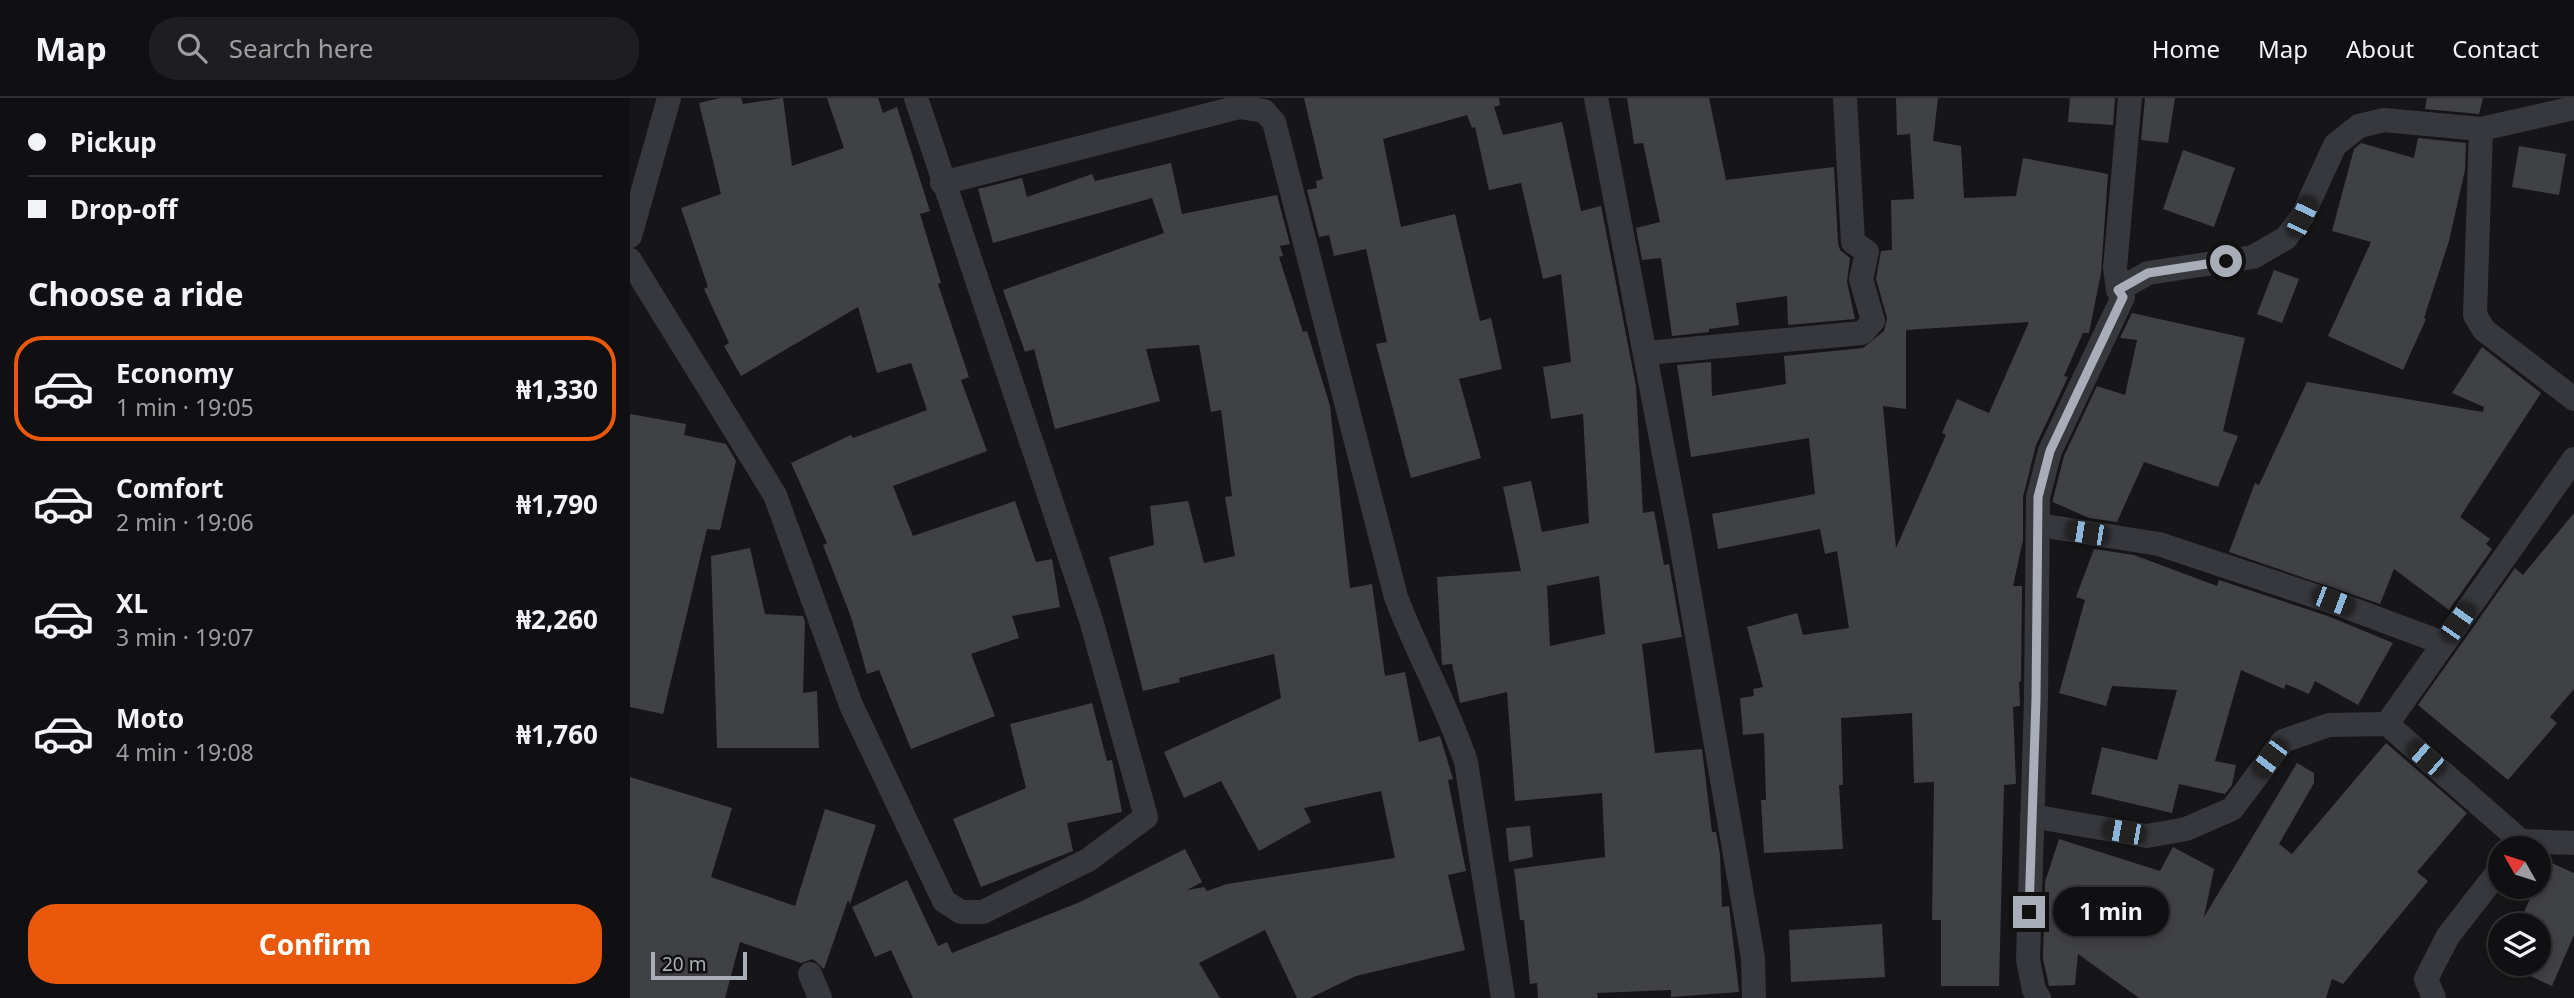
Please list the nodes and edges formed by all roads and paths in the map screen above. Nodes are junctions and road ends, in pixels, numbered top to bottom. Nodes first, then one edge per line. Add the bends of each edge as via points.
1 (669, 98) edge
2 (916, 98) edge
3 (1595, 98) edge
4 (1845, 98) edge
5 (2130, 98) edge
6 (2574, 108) edge
7 (2385, 109) edge
8 (2482, 129) junction
9 (943, 183) junction
10 (630, 236) edge
11 (630, 260) edge
12 (2118, 290) junction
13 (1646, 352) junction
14 (2574, 399) edge
15 (2574, 459) edge
16 (2039, 525) junction
17 (2443, 643) junction
18 (2387, 724) junction
19 (2032, 816) junction
20 (2508, 836) edge
21 (2574, 843) edge
22 (2552, 844) edge
23 (2488, 886) edge
24 (810, 974) dead end
25 (820, 998) edge
26 (1503, 998) edge
27 (1754, 998) edge
28 (2039, 998) edge
29 (2434, 998) edge

1 - 10 street
2 - 9 street
3 - 13 street
4 - 13 street via 1853,242 1867,252 1861,279 1873,321 1862,333
5 - 12 street via 2115,268
6 - 8 street
7 - 8 street
7 - 12 street via 2335,145 2302,217 2286,238 2253,257 2148,273
8 - 14 street via 2475,315 2484,330
9 - 11 street via 1091,620 1146,817 1088,860 983,912 961,912 944,901 851,705 775,495
9 - 26 street via 1239,107 1264,111 1274,122 1396,597 1466,762
12 - 16 street via 2123,297 2050,451 2038,497
13 - 27 street via 1750,944
15 - 17 street
16 - 17 street via 2159,544
16 - 19 street
17 - 18 street
18 - 19 street via 2329,724 2283,741 2232,809 2186,829 2147,836
18 - 20 street
19 - 28 street via 2028,960
21 - 22 street
23 - 29 street via 2443,947 2426,979
24 - 25 street

